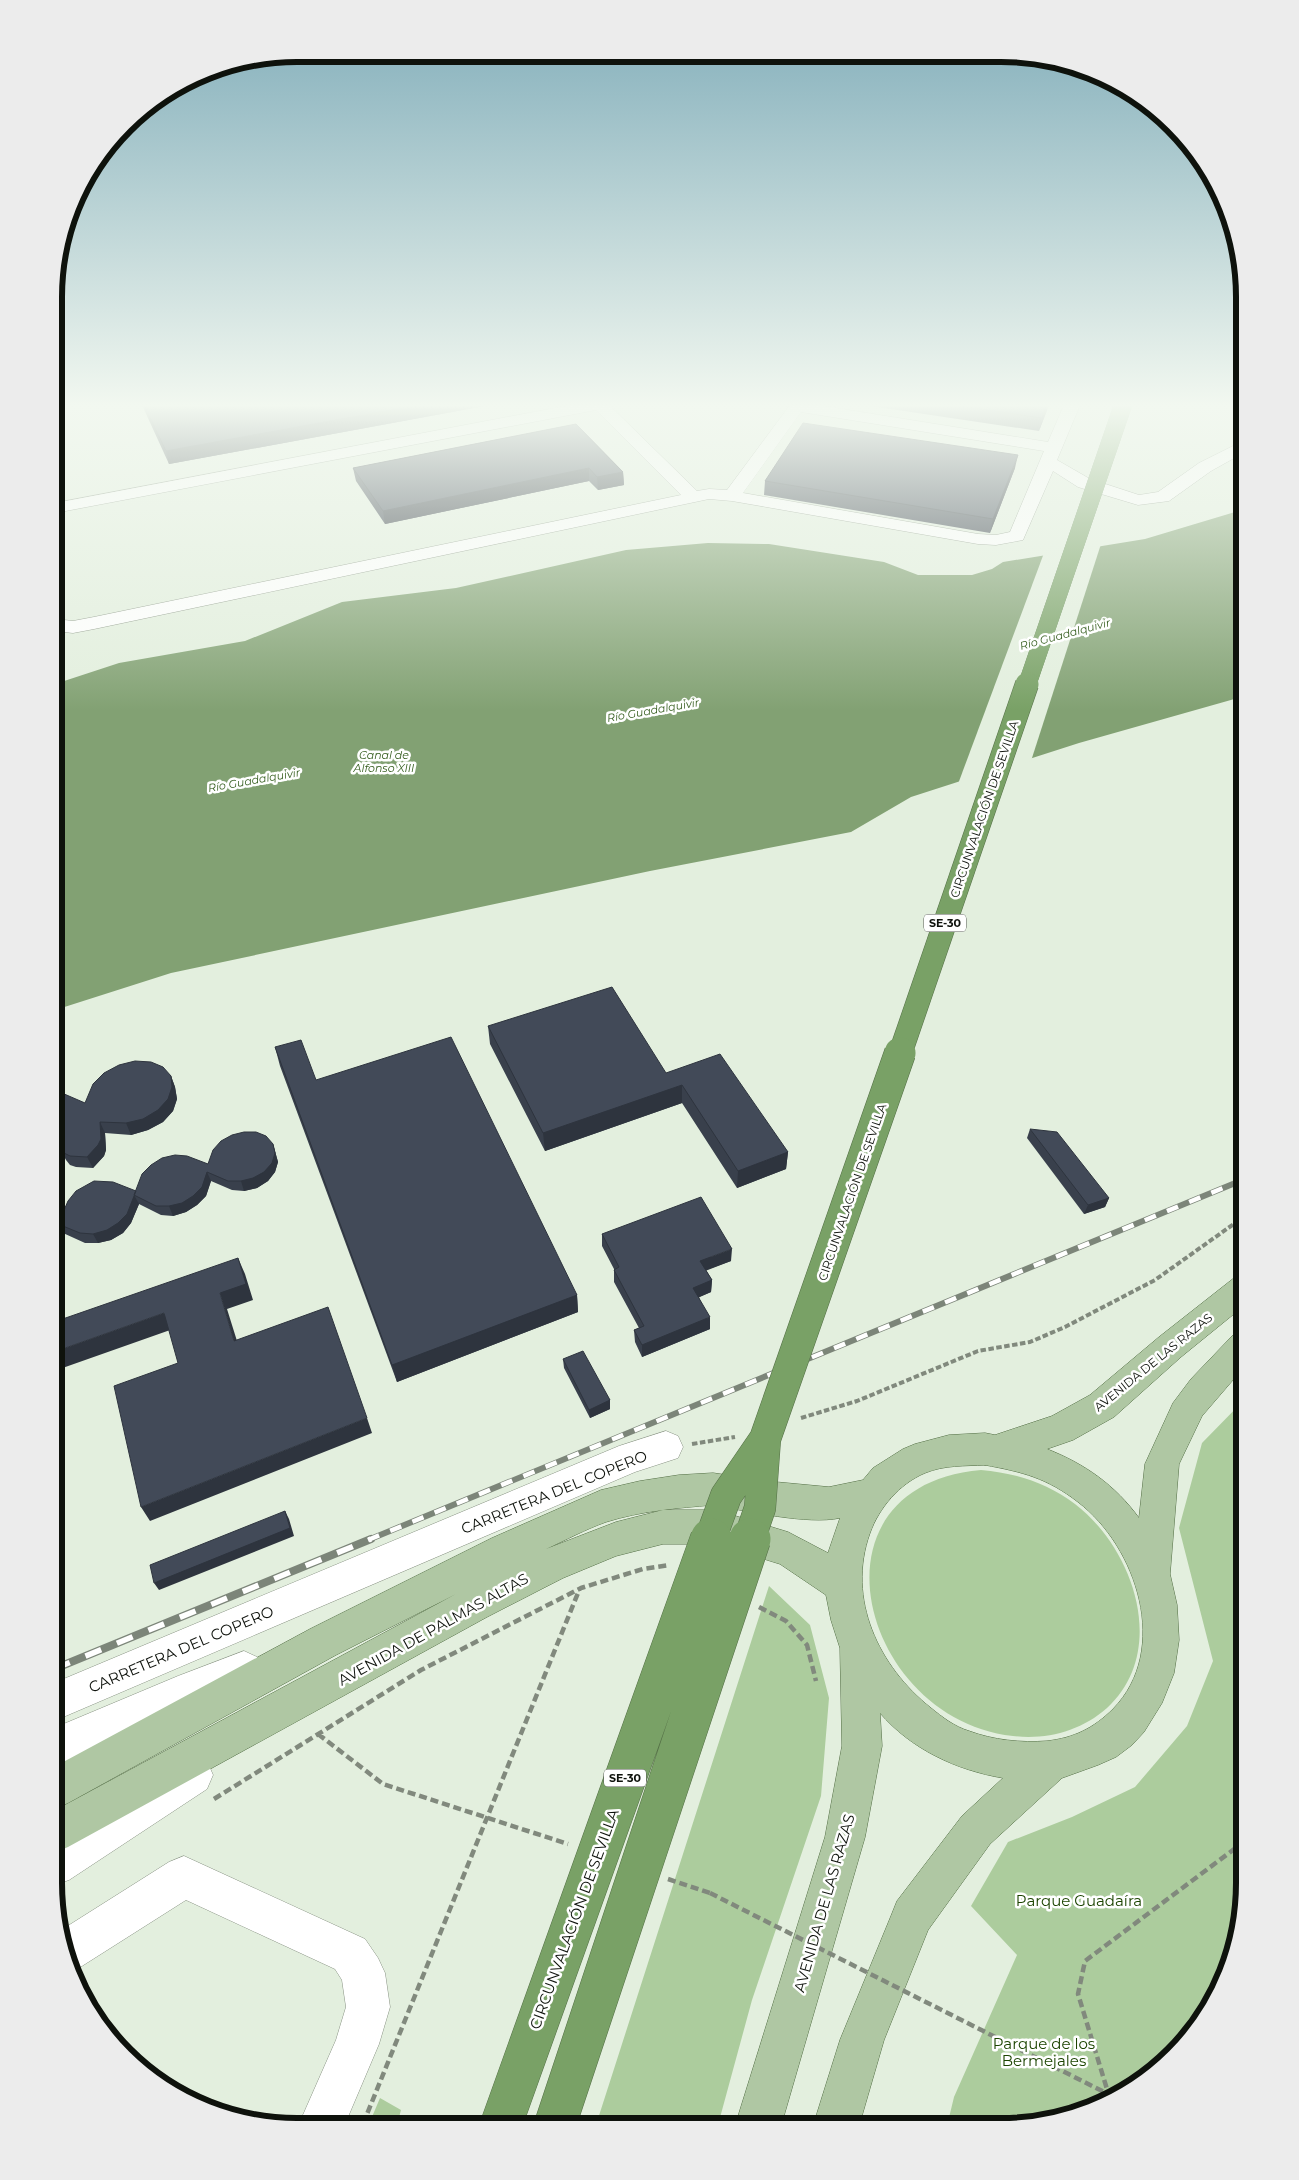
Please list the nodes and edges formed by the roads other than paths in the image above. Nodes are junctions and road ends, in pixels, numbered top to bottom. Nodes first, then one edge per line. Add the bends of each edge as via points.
1 (642, 507) edge
2 (793, 507) edge
3 (1030, 507) edge
4 (1088, 507) edge
5 (62, 626) edge
6 (1236, 1294) edge
7 (1236, 1354) edge
8 (765, 1432) junction
9 (666, 1447) road end
10 (1000, 1449) junction
11 (870, 1495) junction
12 (1152, 1577) junction
13 (843, 1585) junction
14 (323, 1642) junction
15 (858, 1646) junction
16 (368, 1662) junction
17 (62, 1699) edge
18 (62, 1745) edge
19 (1051, 1761) junction
20 (62, 1785) edge
21 (62, 1829) edge
22 (62, 1860) edge
23 (72, 1948) edge
24 (325, 2118) edge
25 (504, 2118) edge
26 (557, 2118) edge
27 (760, 2118) edge
28 (838, 2118) edge

1 - 5 street via 94,624
2 - 3 street via 996,540 1017,536
4 - 8 highway, CIRCUNVALACIÓN DE SEVILLA / SE-30, bridge via 874,1132
6 - 10 main road, AVENIDA DE LAS RAZAS via 1102,1406 1061,1429
7 - 12 main road via 1190,1406 1161,1466
8 - 25 highway, CIRCUNVALACIÓN DE SEVILLA / SE-30, bridge via 726,1496
8 - 26 highway, CIRCUNVALACIÓN DE SEVILLA / SE-30, bridge via 760,1508
9 - 17 street, CARRETERA DEL COPERO via 631,1457
10 - 11 main road via 974,1447 926,1455 886,1478
10 - 12 main road via 1031,1457 1062,1471 1091,1491 1138,1545
11 - 13 main road via 849,1536
11 - 14 main road via 829,1504 713,1489 640,1497 601,1507 505,1550
12 - 19 main road via 1162,1626 1155,1673 1146,1695 1134,1715 1117,1732 1098,1745
13 - 15 main road via 847,1616
13 - 16 main road, AVENIDA DE PALMAS ALTAS via 788,1549 716,1528 663,1527 616,1539 551,1565
14 - 18 street via 178,1696
14 - 20 main road
15 - 19 main road via 890,1696 937,1735 964,1749 993,1758
15 - 27 main road, AVENIDA DE LAS RAZAS via 862,1746 845,1837
16 - 21 main road
16 - 22 street, AVENIDA DE PALMAS ALTAS
19 - 28 main road via 976,1830 912,1916 862,2040
23 - 24 street via 184,1876 350,1954 363,1973 368,2007 357,2044

